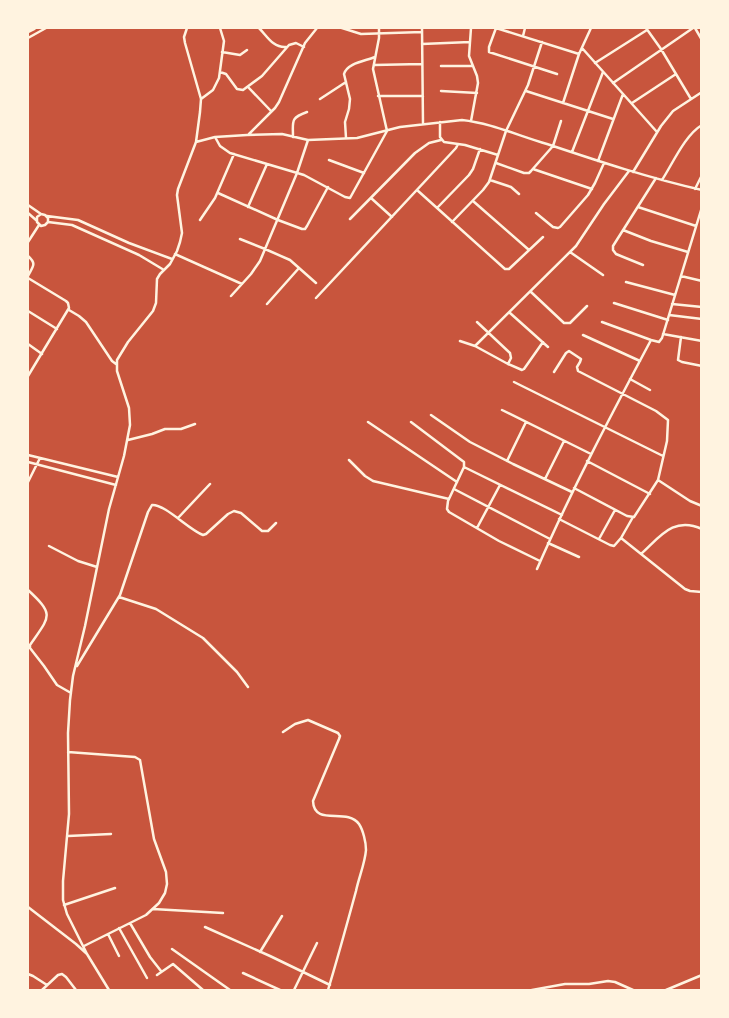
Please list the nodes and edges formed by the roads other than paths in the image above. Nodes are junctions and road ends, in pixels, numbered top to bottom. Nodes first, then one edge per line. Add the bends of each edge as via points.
1 (34, 28) edge
2 (46, 28) edge
3 (187, 28) edge
4 (220, 28) edge
5 (259, 28) edge
6 (317, 28) edge
7 (342, 28) edge
8 (379, 28) edge
9 (422, 28) edge
10 (471, 28) edge
11 (496, 28) edge
12 (526, 28) edge
13 (589, 28) edge
14 (694, 28) edge
15 (647, 29) edge
16 (28, 31) edge
17 (422, 32) junction
18 (379, 33) junction
19 (523, 36) junction
20 (28, 38) edge
21 (702, 40) edge
22 (470, 42) junction
23 (542, 42) junction
24 (422, 44) junction
25 (304, 46) junction
26 (286, 47) junction
27 (582, 48) junction
28 (247, 50) dead end
29 (661, 50) junction
30 (222, 52) junction
31 (580, 54) junction
32 (375, 57) junction
33 (373, 64) junction
34 (422, 64) junction
35 (595, 64) junction
36 (441, 66) dead end
37 (473, 66) junction
38 (534, 67) junction
39 (220, 72) junction
40 (603, 72) junction
41 (557, 74) dead end
42 (676, 74) junction
43 (346, 82) junction
44 (613, 83) junction
45 (248, 87) junction
46 (441, 91) dead end
47 (526, 91) junction
48 (702, 92) edge
49 (477, 93) junction
50 (623, 94) junction
51 (378, 96) junction
52 (423, 96) junction
53 (320, 98) dead end
54 (201, 99) junction
55 (691, 99) junction
56 (563, 103) junction
57 (632, 103) junction
58 (272, 111) junction
59 (588, 111) junction
60 (307, 112) dead end
61 (613, 119) junction
62 (472, 121) junction
63 (561, 121) dead end
64 (440, 122) junction
65 (423, 124) junction
66 (702, 125) edge
67 (387, 130) junction
68 (506, 131) junction
69 (657, 132) junction
70 (248, 135) junction
71 (215, 137) junction
72 (293, 137) junction
73 (346, 138) junction
74 (308, 140) junction
75 (442, 140) junction
76 (196, 142) junction
77 (458, 144) junction
78 (552, 146) junction
79 (480, 149) junction
80 (572, 152) junction
81 (234, 154) junction
82 (498, 154) junction
83 (329, 160) dead end
84 (598, 161) junction
85 (496, 163) junction
86 (604, 163) junction
87 (267, 164) junction
88 (533, 170) junction
89 (629, 171) junction
90 (633, 172) junction
91 (297, 173) junction
92 (364, 173) junction
93 (702, 174) edge
94 (656, 178) junction
95 (490, 180) junction
96 (662, 180) junction
97 (328, 187) junction
98 (592, 188) junction
99 (695, 189) junction
100 (417, 190) junction
101 (702, 190) edge
102 (218, 193) junction
103 (519, 194) dead end
104 (371, 198) junction
105 (473, 201) junction
106 (28, 205) edge
107 (248, 207) junction
108 (638, 207) junction
109 (702, 207) edge
110 (437, 208) junction
111 (28, 213) edge
112 (536, 213) dead end
113 (41, 214) junction
114 (47, 216) junction
115 (392, 217) junction
116 (75, 219) junction
117 (350, 219) dead end
118 (36, 220) junction
119 (200, 220) dead end
120 (278, 220) junction
121 (48, 222) junction
122 (452, 222) junction
123 (39, 225) junction
124 (72, 225) junction
125 (696, 226) junction
126 (623, 230) junction
127 (102, 231) junction
128 (99, 237) junction
129 (543, 237) dead end
130 (240, 239) dead end
131 (28, 242) edge
132 (129, 243) junction
133 (265, 248) junction
134 (125, 249) junction
135 (529, 250) junction
136 (570, 252) junction
137 (688, 252) junction
138 (175, 254) junction
139 (28, 256) edge
140 (172, 260) junction
141 (642, 265) dead end
142 (299, 268) junction
143 (164, 270) junction
144 (603, 275) dead end
145 (681, 276) junction
146 (28, 277) edge
147 (702, 281) edge
148 (626, 282) dead end
149 (316, 283) dead end
150 (242, 284) junction
151 (531, 292) junction
152 (675, 295) junction
153 (231, 296) dead end
154 (316, 298) dead end
155 (267, 304) dead end
156 (614, 304) dead end
157 (672, 304) junction
158 (587, 306) dead end
159 (702, 307) edge
160 (68, 310) junction
161 (28, 311) edge
162 (510, 313) junction
163 (669, 315) junction
164 (702, 319) edge
165 (668, 320) junction
166 (477, 322) dead end
167 (602, 322) dead end
168 (57, 329) junction
169 (489, 333) junction
170 (663, 334) junction
171 (583, 335) dead end
172 (681, 337) junction
173 (651, 340) junction
174 (460, 341) dead end
175 (702, 341) edge
176 (543, 342) junction
177 (28, 344) edge
178 (475, 346) junction
179 (548, 347) dead end
180 (42, 354) junction
181 (640, 362) junction
182 (116, 364) junction
183 (508, 364) junction
184 (702, 366) edge
185 (554, 372) dead end
186 (28, 376) edge
187 (630, 379) junction
188 (514, 382) dead end
189 (650, 390) dead end
190 (622, 394) junction
191 (502, 410) dead end
192 (431, 415) dead end
193 (368, 422) dead end
194 (411, 422) dead end
195 (526, 422) junction
196 (195, 424) dead end
197 (605, 427) junction
198 (128, 440) junction
199 (564, 441) junction
200 (591, 454) junction
201 (28, 455) edge
202 (663, 456) junction
203 (40, 458) junction
204 (348, 460) dead end
205 (506, 461) junction
206 (28, 462) edge
207 (588, 462) junction
208 (37, 464) junction
209 (464, 467) junction
210 (118, 477) junction
211 (545, 479) junction
212 (658, 480) junction
213 (28, 482) edge
214 (456, 482) junction
215 (210, 484) dead end
216 (116, 485) junction
217 (500, 485) junction
218 (574, 488) junction
219 (454, 489) junction
220 (572, 492) junction
221 (650, 494) junction
222 (449, 499) junction
223 (702, 506) edge
224 (488, 507) junction
225 (615, 509) junction
226 (562, 515) junction
227 (634, 516) junction
228 (178, 518) junction
229 (559, 519) junction
230 (276, 523) dead end
231 (477, 528) junction
232 (702, 529) edge
233 (621, 538) junction
234 (550, 539) junction
235 (599, 539) junction
236 (548, 543) junction
237 (49, 546) dead end
238 (641, 554) junction
239 (578, 557) dead end
240 (540, 561) junction
241 (97, 567) junction
242 (537, 569) dead end
243 (28, 590) edge
244 (702, 592) edge
245 (119, 597) junction
246 (75, 670) junction
247 (248, 687) dead end
248 (71, 693) junction
249 (283, 732) dead end
250 (68, 752) junction
251 (111, 834) dead end
252 (68, 836) junction
253 (115, 888) dead end
254 (64, 905) junction
255 (28, 907) edge
256 (153, 909) junction
257 (222, 913) dead end
258 (282, 916) dead end
259 (130, 923) junction
260 (205, 927) dead end
261 (119, 928) junction
262 (108, 934) junction
263 (317, 944) dead end
264 (84, 946) junction
265 (172, 949) dead end
266 (260, 952) junction
267 (88, 954) junction
268 (120, 956) dead end
269 (161, 971) junction
270 (304, 972) junction
271 (243, 973) dead end
272 (28, 974) edge
273 (157, 975) dead end
274 (702, 975) edge
275 (147, 978) dead end
276 (47, 985) junction
277 (330, 985) junction
278 (42, 990) edge
279 (76, 990) edge
280 (110, 990) edge
281 (203, 990) edge
282 (230, 990) edge
283 (280, 990) edge
284 (294, 990) edge
285 (328, 990) edge
286 (532, 990) edge
287 (633, 990) edge
288 (666, 990) edge

1 - 16 highway
2 - 20 street
3 - 54 street via 184,37
4 - 30 street via 224,41
5 - 26 street via 273,44
6 - 25 street
7 - 18 street via 361,34
8 - 18 street
9 - 17 street
10 - 22 street
11 - 19 street
11 - 38 street via 489,52
12 - 19 street
13 - 27 street
14 - 21 street
14 - 29 street
15 - 29 street
15 - 35 street
17 - 18 street
17 - 24 street
18 - 32 street
19 - 23 street
22 - 24 street
22 - 37 street
23 - 31 street
23 - 38 street
24 - 34 street
25 - 26 street via 296,43
25 - 58 street
26 - 45 street via 262,76
27 - 31 street
27 - 35 street
28 - 30 street via 240,55
29 - 42 street
29 - 44 street
30 - 39 street
31 - 56 street
32 - 33 street
32 - 43 street via 346,69
33 - 34 street
33 - 51 street
34 - 52 street
35 - 40 street
36 - 37 street
37 - 49 street
38 - 41 street
38 - 47 street
39 - 45 street via 226,74 239,90
39 - 54 street via 215,87
40 - 44 street
40 - 59 street
42 - 55 street
42 - 57 street
43 - 53 street
43 - 73 street via 350,99 345,122
44 - 50 street
45 - 58 street
46 - 49 street
47 - 56 street
47 - 68 street
48 - 55 street
49 - 62 street
50 - 57 street
50 - 61 street
51 - 52 street
51 - 67 street
52 - 65 street
54 - 76 street
55 - 69 street via 673,111
56 - 59 street
57 - 69 street
58 - 70 street
59 - 61 street
59 - 80 street
60 - 72 street via 294,119
61 - 84 street
62 - 64 street
62 - 68 street
63 - 78 street
64 - 65 street
64 - 75 street
65 - 67 street
66 - 96 street via 692,133
67 - 73 street
67 - 92 street
68 - 78 street
68 - 82 street
69 - 90 street
70 - 71 street
70 - 72 street via 282,134
71 - 76 street
71 - 81 street via 220,146
72 - 74 street
73 - 74 street
74 - 91 street
75 - 77 street
75 - 104 street via 429,143 415,153
76 - 138 street via 178,190 182,233
77 - 79 street
77 - 100 street
78 - 80 street
78 - 88 street
79 - 82 street
79 - 110 street via 469,175
80 - 84 street
81 - 87 street
81 - 102 street
82 - 85 street
83 - 92 street
84 - 86 street
85 - 88 street via 527,173
85 - 95 street
86 - 89 street
86 - 98 street
87 - 91 street
87 - 107 street
88 - 98 street
89 - 90 street
89 - 136 street
90 - 94 street
91 - 97 street
91 - 120 street
92 - 97 street via 350,198
93 - 99 street
94 - 96 street
94 - 108 street
95 - 103 street via 511,187
95 - 105 street
96 - 99 street
97 - 120 street via 305,228
98 - 112 street via 558,228
99 - 101 street
100 - 110 street
100 - 115 street
102 - 107 street
102 - 119 street
104 - 115 street
104 - 117 street
105 - 122 street
105 - 135 street
106 - 113 street
107 - 120 street
108 - 125 street
108 - 126 street
109 - 125 street
110 - 122 street
111 - 118 street
113 - 114 street
113 - 118 street
114 - 116 street
114 - 121 street
115 - 154 street
116 - 124 street
116 - 127 street
118 - 123 street
120 - 133 street
121 - 123 street
121 - 124 street
122 - 135 street via 505,269
123 - 131 street
124 - 128 street
125 - 137 street
126 - 137 street
126 - 141 street via 613,246 614,252
127 - 128 street
127 - 132 street
128 - 134 street
129 - 135 street
130 - 133 street
132 - 134 street
132 - 140 street
133 - 142 street
133 - 150 street via 256,268
134 - 143 street
136 - 144 street
136 - 151 street
137 - 145 street
138 - 140 street
138 - 150 street
139 - 146 street via 34,263
140 - 143 street
142 - 149 street
142 - 155 street
143 - 182 street via 157,280 153,311 120,353
145 - 147 street
145 - 152 street
146 - 160 street via 68,303
148 - 152 street
150 - 153 street
151 - 158 street via 564,323 570,322
151 - 162 street
152 - 157 street
156 - 165 street
157 - 159 street
157 - 163 street
160 - 168 street
160 - 182 street via 86,322
161 - 168 street
162 - 169 street
162 - 176 street
163 - 164 street
163 - 165 street
165 - 170 street
166 - 169 street
167 - 173 street
168 - 180 street
169 - 178 street
169 - 183 street via 512,356
170 - 172 street
170 - 173 street via 659,342
171 - 181 street
172 - 175 street
172 - 184 street via 678,360
173 - 181 street
174 - 178 street
176 - 179 street
176 - 183 street via 524,369
177 - 180 street
178 - 183 street
180 - 186 street
181 - 187 street
182 - 198 street via 129,408
185 - 190 street via 569,352 581,359 578,371
187 - 189 street
187 - 190 street
188 - 197 street
190 - 197 street
190 - 202 street via 668,420
191 - 195 street
192 - 205 street via 470,442
193 - 214 street
194 - 209 street via 463,459
195 - 199 street
195 - 205 street
196 - 198 street
197 - 200 street
197 - 202 street
198 - 210 street
199 - 200 street
199 - 211 street
200 - 207 street
201 - 203 street
202 - 212 street
203 - 208 street
203 - 210 street
204 - 222 street via 373,481
205 - 211 street
206 - 208 street
207 - 218 street
207 - 221 street
208 - 213 street
208 - 216 street
209 - 214 street
209 - 217 street
210 - 216 street
211 - 220 street
212 - 221 street
212 - 223 street
214 - 219 street
215 - 228 street
216 - 241 street
217 - 224 street
217 - 226 street
218 - 220 street
218 - 225 street
219 - 222 street
219 - 224 street
220 - 226 street
221 - 227 street
222 - 231 street via 446,505 449,512
224 - 231 street
224 - 234 street
225 - 227 street via 629,517
225 - 235 street
226 - 229 street
227 - 233 street
228 - 230 street via 203,535 234,511 264,532
228 - 245 street via 158,505 150,507
229 - 234 street
229 - 235 street
231 - 240 street
232 - 238 street via 684,524 670,528
233 - 235 street via 614,546
233 - 238 street
234 - 236 street
236 - 239 street
236 - 240 street
237 - 241 street
238 - 244 street via 685,589
240 - 242 street
241 - 246 street
243 - 248 street via 48,616 30,648 58,685
245 - 246 street
245 - 247 street via 156,609 202,638
246 - 248 street
248 - 250 street
249 - 277 street via 308,720 338,733 340,739 313,806 322,815 347,817 357,822 366,845
250 - 252 street
250 - 256 street via 140,760 154,839 166,877 165,892
251 - 252 street
252 - 254 street via 62,886
253 - 254 street
254 - 264 street
255 - 267 street
256 - 257 street
256 - 259 street
258 - 266 street
259 - 261 street
259 - 269 street
260 - 266 street
261 - 262 street
261 - 275 street
262 - 264 street
262 - 268 street
263 - 270 street
264 - 267 street
265 - 282 street
266 - 270 street
267 - 280 street
269 - 273 street
269 - 281 street via 173,964
270 - 277 street
270 - 284 street
271 - 283 street
272 - 276 street
274 - 288 street
276 - 278 street
276 - 279 street via 62,974
277 - 285 street
286 - 287 street via 608,981

